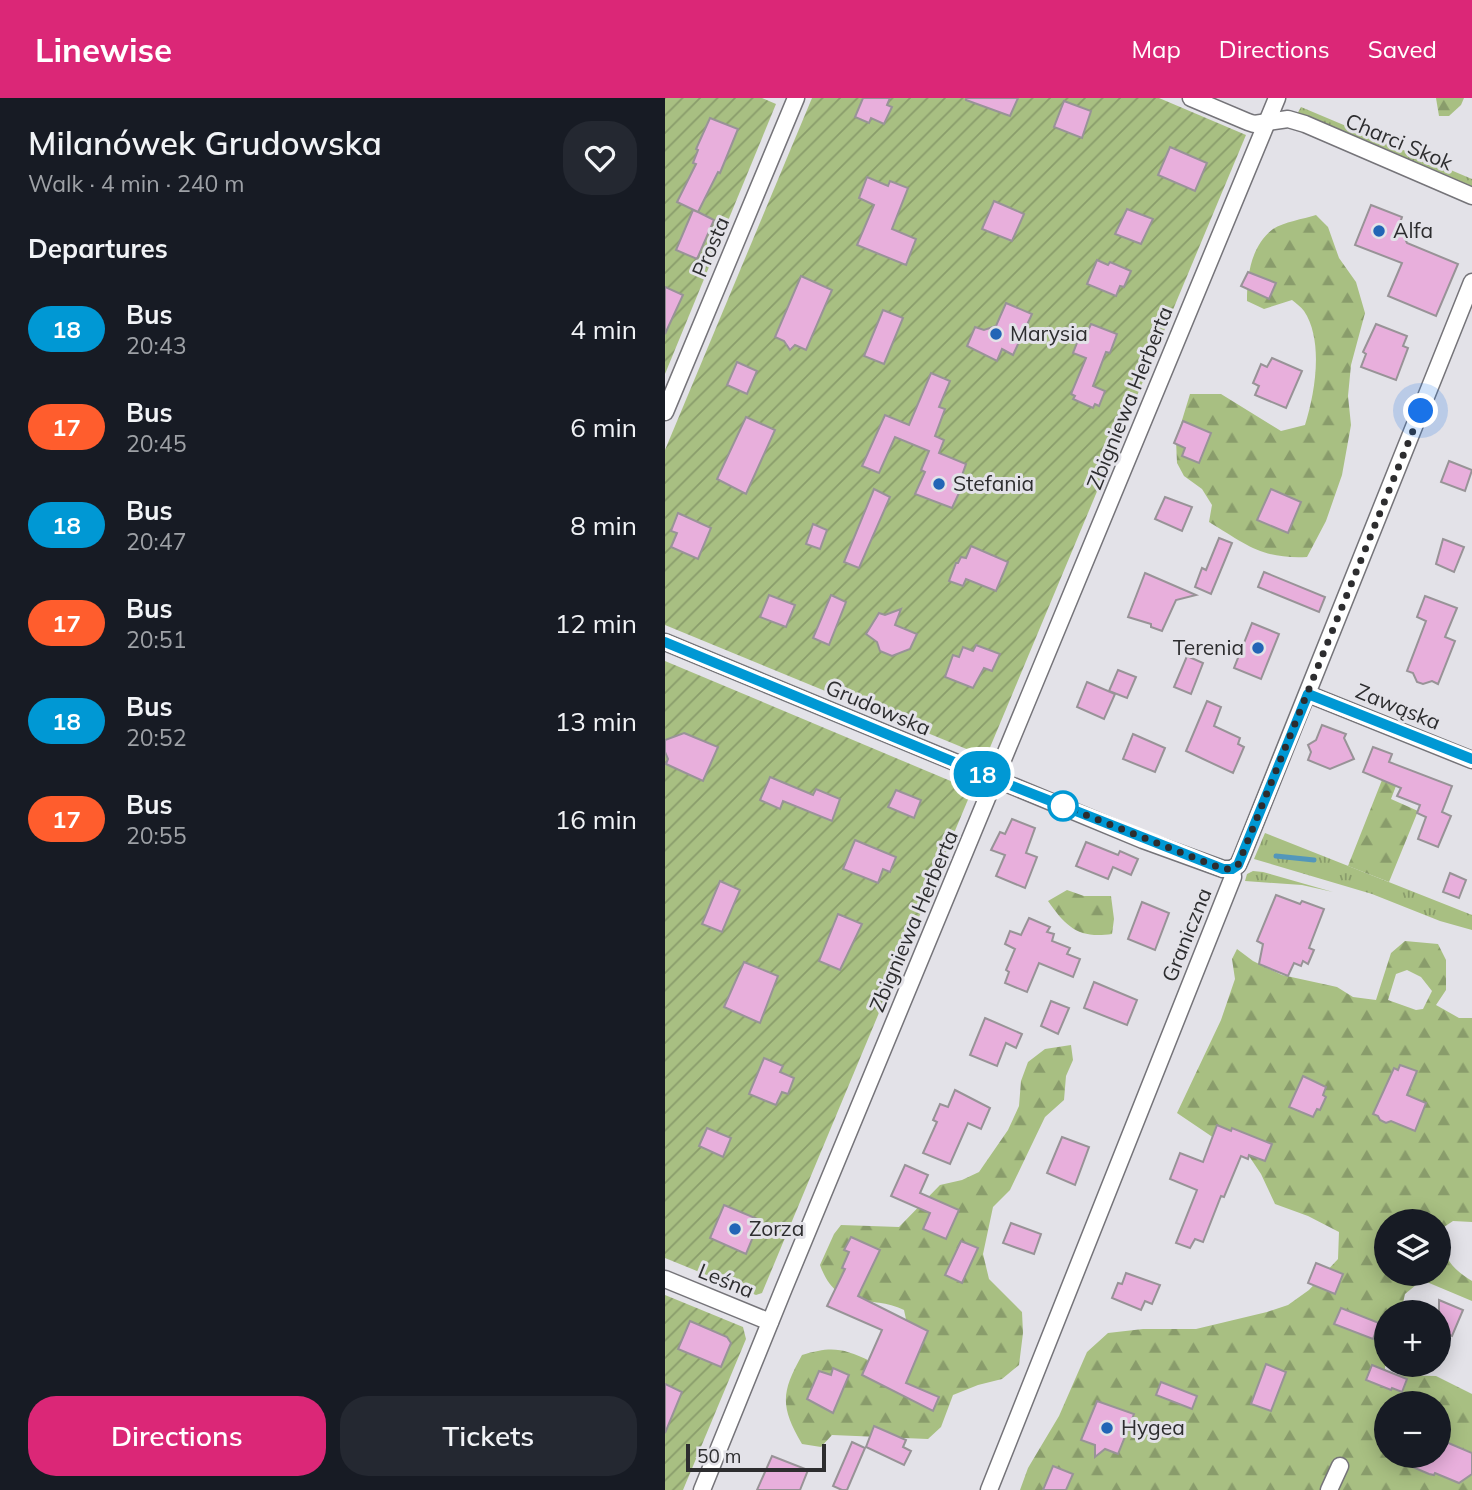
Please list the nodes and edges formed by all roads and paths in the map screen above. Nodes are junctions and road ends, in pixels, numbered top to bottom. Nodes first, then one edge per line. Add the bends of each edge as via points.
1 (796, 98) edge
2 (1191, 98) edge
3 (1277, 98) edge
4 (1267, 121) junction
5 (1472, 196) edge
6 (1472, 282) edge
7 (665, 412) edge
8 (665, 642) edge
9 (1308, 694) junction
10 (1472, 760) edge
11 (995, 779) junction
12 (1232, 869) junction
13 (665, 1279) edge
14 (770, 1322) junction
15 (1340, 1466) dead end
16 (702, 1490) edge
17 (989, 1490) edge
18 (1329, 1490) edge

1 - 7 street, Prosta
2 - 4 street, Charci Skok via 1248,122
3 - 4 street, Zbigniewa Herberta
4 - 5 street, Charci Skok via 1288,118 1305,124
4 - 11 street, Zbigniewa Herberta
6 - 9 street, Graniczna
8 - 11 street, Grudowska
9 - 10 street, Zawąska
9 - 12 street, Graniczna via 1238,865
11 - 12 street, Grudowska via 1143,839
11 - 14 street, Zbigniewa Herberta
12 - 17 street, Graniczna via 1233,877
13 - 14 street, Leśna
14 - 16 street, Zbigniewa Herberta
15 - 18 street

